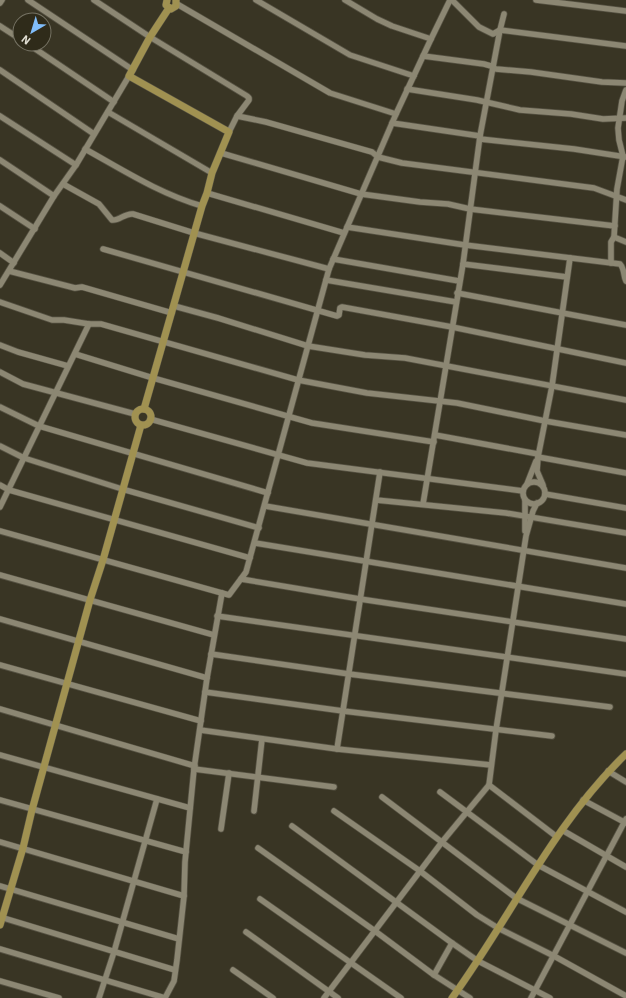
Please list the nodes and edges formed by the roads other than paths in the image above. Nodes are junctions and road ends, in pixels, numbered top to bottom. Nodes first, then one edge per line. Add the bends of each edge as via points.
1 (2, 0) edge
2 (28, 0) edge
3 (94, 0) edge
4 (256, 0) edge
5 (345, 0) edge
6 (451, 0) edge
7 (536, 0) edge
8 (176, 2) edge
9 (0, 3) edge
10 (166, 3) edge
11 (626, 11) edge
12 (504, 14) dead end
13 (0, 26) edge
14 (500, 30) junction
15 (12, 34) edge
16 (150, 38) junction
17 (432, 39) junction
18 (626, 46) edge
19 (40, 52) edge
20 (423, 56) junction
21 (493, 69) junction
22 (0, 70) edge
23 (131, 73) junction
24 (414, 76) junction
25 (626, 83) edge
26 (407, 89) junction
27 (626, 90) edge
28 (114, 102) junction
29 (486, 103) junction
30 (108, 112) junction
31 (396, 114) junction
32 (0, 116) edge
33 (237, 116) junction
34 (623, 118) edge
35 (392, 123) junction
36 (229, 132) junction
37 (94, 134) junction
38 (480, 138) junction
39 (85, 149) junction
40 (221, 153) junction
41 (625, 156) edge
42 (378, 157) junction
43 (0, 160) edge
44 (76, 165) junction
45 (212, 173) junction
46 (474, 173) junction
47 (63, 184) junction
48 (207, 193) junction
49 (361, 194) junction
50 (54, 196) junction
51 (617, 196) junction
52 (626, 200) edge
53 (0, 206) edge
54 (202, 206) junction
55 (470, 209) junction
56 (614, 226) junction
57 (347, 227) junction
58 (34, 229) junction
59 (194, 233) junction
60 (344, 233) junction
61 (614, 237) junction
62 (626, 242) edge
63 (465, 245) junction
64 (103, 249) dead end
65 (0, 253) edge
66 (570, 258) junction
67 (333, 259) junction
68 (14, 263) junction
69 (610, 263) junction
70 (463, 264) junction
71 (329, 269) junction
72 (9, 271) junction
73 (183, 273) junction
74 (567, 277) junction
75 (326, 280) junction
76 (459, 281) junction
77 (626, 281) edge
78 (0, 285) edge
79 (457, 293) junction
80 (0, 302) edge
81 (456, 302) junction
82 (173, 310) junction
83 (317, 310) junction
84 (562, 314) junction
85 (89, 324) junction
86 (626, 325) edge
87 (452, 327) junction
88 (164, 342) junction
89 (0, 345) edge
90 (308, 346) junction
91 (557, 349) junction
92 (74, 354) junction
93 (626, 363) edge
94 (446, 365) junction
95 (68, 366) junction
96 (0, 372) edge
97 (153, 378) junction
98 (298, 380) junction
99 (552, 386) junction
100 (56, 392) junction
101 (626, 400) edge
102 (441, 402) junction
103 (0, 407) edge
104 (144, 408) junction
105 (135, 414) junction
106 (288, 416) junction
107 (150, 419) junction
108 (545, 421) junction
109 (141, 424) junction
110 (40, 426) junction
111 (435, 435) junction
112 (626, 435) edge
113 (434, 442) junction
114 (0, 446) edge
115 (132, 454) junction
116 (279, 455) junction
117 (538, 456) junction
118 (24, 458) junction
119 (380, 472) junction
120 (626, 473) edge
121 (427, 479) junction
122 (527, 484) junction
123 (0, 485) edge
124 (543, 485) junction
125 (122, 489) junction
126 (8, 490) junction
127 (523, 491) junction
128 (268, 493) junction
129 (545, 494) junction
130 (376, 500) junction
131 (525, 500) junction
132 (537, 503) junction
133 (424, 504) junction
134 (264, 506) junction
135 (0, 507) edge
136 (626, 508) edge
137 (525, 515) junction
138 (532, 517) junction
139 (114, 520) junction
140 (372, 525) junction
141 (259, 528) junction
142 (0, 531) edge
143 (626, 533) edge
144 (526, 536) junction
145 (254, 543) junction
146 (524, 550) junction
147 (250, 558) junction
148 (103, 560) junction
149 (366, 561) junction
150 (626, 568) edge
151 (0, 575) edge
152 (241, 579) junction
153 (518, 586) junction
154 (222, 592) junction
155 (360, 599) junction
156 (90, 600) junction
157 (626, 604) edge
158 (218, 616) junction
159 (0, 620) edge
160 (513, 622) junction
161 (214, 635) junction
162 (355, 636) junction
163 (626, 639) edge
164 (79, 642) junction
165 (211, 654) junction
166 (507, 658) junction
167 (0, 665) edge
168 (349, 674) junction
169 (626, 674) edge
170 (207, 678) junction
171 (67, 685) junction
172 (205, 692) junction
173 (501, 694) junction
174 (610, 707) dead end
175 (0, 709) edge
176 (343, 711) junction
177 (201, 721) junction
178 (56, 726) junction
179 (200, 730) junction
180 (496, 730) junction
181 (552, 736) dead end
182 (262, 739) junction
183 (337, 749) junction
184 (626, 754) edge
185 (0, 755) edge
186 (491, 765) junction
187 (194, 767) junction
188 (44, 768) junction
189 (608, 771) junction
190 (229, 773) junction
191 (258, 777) junction
192 (626, 782) edge
193 (489, 785) junction
194 (334, 787) dead end
195 (440, 792) dead end
196 (382, 797) dead end
197 (157, 799) junction
198 (0, 800) edge
199 (583, 800) junction
200 (190, 808) junction
201 (32, 810) junction
202 (254, 811) dead end
203 (334, 811) dead end
204 (467, 813) junction
205 (626, 822) edge
206 (292, 826) dead end
207 (221, 829) dead end
208 (562, 830) junction
209 (557, 837) junction
210 (147, 841) junction
211 (0, 842) edge
212 (442, 842) junction
213 (23, 848) junction
214 (258, 848) dead end
215 (186, 852) junction
216 (606, 857) junction
217 (538, 865) junction
218 (626, 867) edge
219 (420, 871) junction
220 (134, 881) junction
221 (0, 886) edge
222 (11, 889) junction
223 (588, 892) junction
224 (184, 896) junction
225 (516, 898) junction
226 (260, 899) dead end
227 (397, 902) junction
228 (626, 912) edge
229 (1, 920) edge
230 (123, 923) junction
231 (570, 925) junction
232 (498, 928) junction
233 (376, 931) junction
234 (246, 932) dead end
235 (179, 939) junction
236 (452, 942) junction
237 (0, 949) edge
238 (114, 952) junction
239 (626, 953) edge
240 (554, 956) junction
241 (478, 961) junction
242 (352, 963) junction
243 (175, 970) junction
244 (233, 970) dead end
245 (434, 975) junction
246 (105, 980) junction
247 (0, 981) edge
248 (535, 990) junction
249 (457, 991) junction
250 (329, 992) junction
251 (626, 996) edge
252 (59, 998) edge
253 (99, 998) edge
254 (165, 998) edge
255 (273, 998) edge
256 (324, 998) edge
257 (338, 998) edge
258 (401, 998) edge
259 (452, 998) edge
260 (470, 998) edge
261 (531, 998) edge
262 (550, 998) edge

1 - 9 street
2 - 23 street
3 - 16 street
4 - 24 street via 350,55
5 - 17 street via 392,26
6 - 14 street via 484,30 493,34
6 - 17 street
7 - 11 street
8 - 10 main road via 173,8
8 - 31 street via 330,93
10 - 16 main road
12 - 14 street
13 - 15 street
14 - 18 street
14 - 21 street
16 - 23 main road
16 - 33 street via 247,96 249,100
17 - 20 street
19 - 28 street
20 - 21 street via 484,64
20 - 24 street
21 - 25 street
21 - 29 street
22 - 37 street
23 - 28 street
23 - 36 main road
24 - 26 street
26 - 29 street
26 - 31 street
27 - 34 street via 622,101
28 - 30 street
29 - 34 street via 520,110
29 - 38 street
30 - 37 street
30 - 45 street
31 - 35 street
32 - 44 street
33 - 36 street
33 - 42 street via 372,152
34 - 41 street via 619,140
35 - 38 street
35 - 42 street
36 - 40 main road
37 - 39 street
38 - 41 street
38 - 46 street
39 - 44 street
39 - 54 street via 167,194
40 - 45 main road
40 - 49 street
41 - 51 street
42 - 46 street
42 - 49 street
43 - 50 street
44 - 47 street
45 - 48 main road
46 - 51 street via 594,188
46 - 55 street
47 - 50 street
47 - 59 street via 99,204 112,220 133,214
48 - 54 main road
48 - 60 street
49 - 55 street
49 - 57 street
50 - 58 street
51 - 52 street
51 - 56 street
53 - 58 street
54 - 59 main road
55 - 56 street
55 - 63 street
56 - 61 street
57 - 60 street
57 - 63 street
58 - 68 street
59 - 71 street
59 - 73 main road
60 - 67 street
61 - 62 street
61 - 69 street via 611,242
63 - 66 street
63 - 70 street
64 - 73 street
65 - 68 street
66 - 69 street
66 - 74 street
67 - 71 street
67 - 76 street
68 - 72 street
69 - 77 street via 622,266
70 - 74 street
70 - 76 street
71 - 75 street
72 - 78 street
72 - 82 street
73 - 82 main road
73 - 83 street
74 - 84 street
75 - 81 street
75 - 83 street
76 - 79 street
79 - 81 street
79 - 84 street
80 - 85 street via 52,320
81 - 87 street
82 - 88 main road
82 - 90 street via 218,318
83 - 87 street via 337,316 342,307
83 - 90 street
84 - 86 street
84 - 91 street
85 - 88 street via 101,324
85 - 92 street
87 - 91 street
87 - 94 street
88 - 97 main road
88 - 98 street
89 - 95 street
90 - 94 street
90 - 98 street
91 - 93 street
91 - 99 street
92 - 95 street
92 - 97 street
94 - 99 street
94 - 102 street
95 - 100 street
96 - 100 street via 23,384
97 - 104 main road
97 - 106 street
98 - 102 street via 367,393
98 - 106 street
99 - 101 street
99 - 108 street
100 - 105 street
100 - 110 street
102 - 108 street
102 - 111 street
103 - 110 street
104 - 105 main road
104 - 107 main road via 149,412
105 - 109 main road via 136,421
106 - 113 street via 312,423
106 - 116 street
107 - 109 main road via 148,423
107 - 116 street
108 - 112 street
108 - 117 street
109 - 115 main road
110 - 115 street
110 - 118 street
111 - 113 street
111 - 117 street
113 - 121 street
114 - 118 street
115 - 125 main road
115 - 128 street
116 - 119 street via 307,463
116 - 128 street
117 - 120 street
117 - 122 street
117 - 124 street via 537,471
118 - 125 street
118 - 126 street
119 - 121 street
119 - 130 street
121 - 127 street
121 - 133 street
122 - 124 street via 535,481
122 - 127 street
123 - 126 street
124 - 129 street
125 - 139 main road
125 - 141 street
126 - 135 street
126 - 139 street
127 - 131 street
128 - 134 street
129 - 132 street
129 - 136 street
130 - 133 street
130 - 140 street
131 - 132 street
131 - 137 street
132 - 138 street
133 - 137 street
134 - 140 street
134 - 141 street
137 - 138 street
137 - 144 street
138 - 143 street
138 - 144 street
139 - 147 street
139 - 148 main road
140 - 146 street
140 - 149 street
141 - 145 street
142 - 148 street
144 - 146 street
145 - 147 street
145 - 149 street
146 - 150 street
146 - 153 street
147 - 152 street
148 - 154 street
148 - 156 main road
149 - 153 street
149 - 155 street
151 - 156 street
152 - 154 street via 229,595
152 - 155 street
153 - 157 street
153 - 160 street
154 - 158 street
155 - 160 street
155 - 162 street
156 - 161 street
156 - 164 main road
158 - 161 street
158 - 162 street
159 - 164 street
160 - 163 street
160 - 166 street
161 - 165 street
162 - 166 street
162 - 168 street
164 - 170 street
164 - 171 main road
165 - 168 street
165 - 170 street
166 - 169 street
166 - 173 street
167 - 171 street
168 - 173 street
168 - 176 street
170 - 172 street
171 - 177 street
171 - 178 main road
172 - 176 street
172 - 177 street
173 - 174 street
173 - 180 street
175 - 178 street
176 - 180 street
176 - 183 street
177 - 179 street
178 - 187 street
178 - 188 main road
179 - 182 street
179 - 187 street
180 - 181 street
180 - 186 street
182 - 183 street
182 - 191 street
183 - 186 street
184 - 189 main road
185 - 188 street
186 - 193 street
187 - 190 street
187 - 200 street
188 - 197 street
188 - 201 main road
189 - 192 street
189 - 199 main road
190 - 191 street
190 - 207 street
191 - 194 street
191 - 202 street
193 - 204 street
193 - 209 street
195 - 204 street
196 - 212 street
197 - 200 street
197 - 210 street
198 - 201 street
199 - 205 street
199 - 208 main road
200 - 215 street
201 - 210 street
201 - 213 main road
203 - 219 street
204 - 212 street
204 - 217 street
205 - 216 street
206 - 227 street
208 - 209 main road
208 - 216 street
209 - 217 main road
210 - 215 street
210 - 220 street
211 - 213 street
212 - 219 street
212 - 225 street
213 - 220 street
213 - 222 main road
214 - 233 street
215 - 224 street
216 - 218 street
216 - 223 street
217 - 223 street
217 - 225 main road
219 - 227 street
219 - 232 street
220 - 224 street
220 - 230 street
221 - 222 street
222 - 229 main road
222 - 230 street
223 - 228 street
223 - 231 street
224 - 235 street
225 - 231 street
225 - 232 main road
226 - 242 street
227 - 233 street
227 - 236 street
229 - 238 street
230 - 235 street
230 - 238 street
231 - 239 street
231 - 240 street
232 - 240 street
232 - 241 main road
233 - 242 street
233 - 245 street
234 - 250 street
235 - 243 street
236 - 241 street
236 - 245 street
237 - 246 street
238 - 243 street
238 - 246 street
240 - 248 street
240 - 251 street
241 - 248 street
241 - 249 main road
242 - 250 street
242 - 258 street
243 - 254 street via 174,981
244 - 255 street
245 - 249 street
246 - 253 street
246 - 254 street
247 - 252 street
248 - 261 street
248 - 262 street
249 - 259 main road
249 - 260 street
250 - 256 street
250 - 257 street

